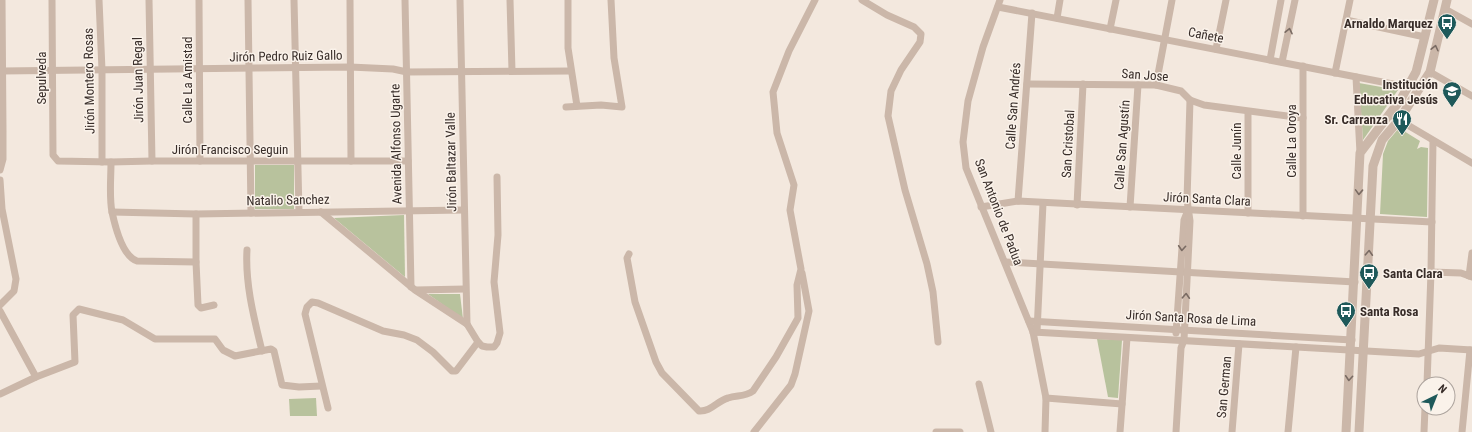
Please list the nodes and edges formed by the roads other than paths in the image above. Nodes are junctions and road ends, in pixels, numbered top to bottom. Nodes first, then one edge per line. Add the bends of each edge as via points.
1 (2, 0) edge
2 (52, 0) edge
3 (99, 0) edge
4 (149, 0) edge
5 (199, 0) edge
6 (248, 0) edge
7 (294, 0) edge
8 (350, 0) edge
9 (405, 0) edge
10 (460, 0) edge
11 (510, 0) edge
12 (568, 0) edge
13 (610, 0) edge
14 (815, 0) edge
15 (862, 0) edge
16 (1060, 0) edge
17 (1116, 0) edge
18 (1172, 0) edge
19 (1226, 0) edge
20 (1281, 0) edge
21 (1295, 0) edge
22 (1350, 0) edge
23 (1434, 0) edge
24 (999, 3) edge
25 (1446, 4) edge
26 (1, 13) edge
27 (1032, 13) junction
28 (1057, 18) junction
29 (1346, 20) junction
30 (1472, 24) edge
31 (1110, 28) junction
32 (1425, 37) junction
33 (1165, 39) junction
34 (1216, 49) junction
35 (1270, 60) junction
36 (1282, 62) junction
37 (1303, 66) junction
38 (350, 67) junction
39 (249, 68) junction
40 (296, 68) junction
41 (200, 69) junction
42 (102, 70) junction
43 (150, 70) junction
44 (570, 70) junction
45 (53, 71) junction
46 (512, 71) junction
47 (1, 72) edge
48 (407, 72) junction
49 (461, 72) junction
50 (1430, 72) junction
51 (1335, 73) junction
52 (1356, 77) junction
53 (1028, 84) junction
54 (1083, 84) junction
55 (1138, 85) junction
56 (1156, 85) junction
57 (1408, 87) junction
58 (1472, 96) edge
59 (1190, 100) junction
60 (577, 106) junction
61 (566, 107) dead end
62 (1, 110) edge
63 (1248, 112) junction
64 (1389, 114) junction
65 (1303, 118) junction
66 (1399, 120) junction
67 (2, 134) edge
68 (1433, 141) junction
69 (1360, 153) junction
70 (53, 156) joint
71 (152, 161) junction
72 (200, 161) junction
73 (250, 161) junction
74 (298, 161) junction
75 (351, 161) junction
76 (408, 161) junction
77 (102, 162) junction
78 (111, 162) junction
79 (1472, 163) edge
80 (0, 170) edge
81 (497, 177) dead end
82 (0, 180) edge
83 (1018, 201) junction
84 (1043, 203) junction
85 (1078, 204) junction
86 (981, 206) junction
87 (1130, 207) junction
88 (409, 210) junction
89 (464, 210) junction
90 (1188, 210) junction
91 (112, 212) junction
92 (299, 212) junction
93 (321, 212) junction
94 (251, 213) junction
95 (196, 214) junction
96 (1248, 214) junction
97 (1303, 216) junction
98 (1358, 219) junction
99 (1370, 219) junction
100 (1432, 222) junction
101 (247, 250) dead end
102 (1472, 253) edge
103 (629, 254) dead end
104 (196, 262) junction
105 (1006, 262) junction
106 (1040, 264) junction
107 (801, 269) junction
108 (1432, 272) junction
109 (1184, 273) junction
110 (1470, 277) edge
111 (1355, 282) junction
112 (413, 288) junction
113 (465, 289) junction
114 (0, 305) edge
115 (214, 305) dead end
116 (0, 311) edge
117 (1029, 321) junction
118 (1037, 321) junction
119 (467, 324) junction
120 (1176, 330) junction
121 (1184, 330) junction
122 (1035, 332) junction
123 (1127, 338) junction
124 (1180, 340) junction
125 (1352, 340) junction
126 (478, 342) junction
127 (938, 342) dead end
128 (1239, 344) junction
129 (1296, 347) junction
130 (1471, 350) edge
131 (262, 351) junction
132 (1351, 351) junction
133 (1430, 351) junction
134 (1364, 352) junction
135 (1428, 376) edge
136 (36, 377) junction
137 (979, 384) dead end
138 (321, 386) junction
139 (0, 394) edge
140 (1046, 398) junction
141 (1122, 404) junction
142 (328, 408) dead end
143 (1425, 416) edge
144 (754, 432) edge
145 (936, 432) edge
146 (960, 432) edge
147 (992, 432) edge
148 (1045, 432) edge
149 (1120, 432) edge
150 (1176, 432) edge
151 (1232, 432) edge
152 (1288, 432) edge
153 (1346, 432) edge
154 (1359, 432) edge
155 (1424, 432) edge
156 (1462, 432) edge

1 - 26 street
2 - 45 street, Sepulveda
3 - 42 street, Jirón Montero Rosas
4 - 43 street, Jirón Juan Regal
5 - 41 street, Calle La Amistad
6 - 39 street
7 - 40 street
8 - 38 street
9 - 48 street, Avenida Alfonso Ugarte
10 - 49 street, Jirón Baltazar Valle
11 - 46 street
12 - 44 street
13 - 60 street via 614,58 622,107
14 - 107 street via 789,51 773,92 777,133 794,185 790,210
15 - 127 street via 914,27 921,34 920,42 901,70 891,91 888,116 905,190 927,264 933,292
16 - 28 street
17 - 31 street
18 - 33 street
19 - 34 street
20 - 35 street
36 -> 21 street
22 - 29 street
23 - 32 street
24 - 27 street, Cañete
24 - 86 street, San Antonio de Padua via 968,101 963,142 966,168
25 - 30 street
50 -> 25 street
26 - 47 street
27 - 28 street, Cañete
27 - 53 street, Calle San Andrés
28 - 31 street, Cañete
29 - 32 street
29 - 51 street
31 - 33 street, Cañete
32 - 57 street via 1416,72
33 - 34 street, Cañete
33 - 56 street
34 - 35 street, Cañete
35 - 36 street, Cañete
36 - 37 street, Cañete
37 - 51 street, Cañete
37 - 65 street, Calle La Oroya
38 - 40 street, Jirón Pedro Ruiz Gallo
38 - 48 street, Jirón Pedro Ruiz Gallo
38 - 75 street
39 - 40 street, Jirón Pedro Ruiz Gallo
39 - 41 street, Jirón Pedro Ruiz Gallo
39 - 73 street
40 - 74 street
41 - 43 street, Jirón Pedro Ruiz Gallo
41 - 72 street, Calle La Amistad
42 - 43 street, Jirón Pedro Ruiz Gallo
42 - 45 street, Jirón Pedro Ruiz Gallo
42 - 77 street, Jirón Montero Rosas
43 - 71 street, Jirón Juan Regal
44 - 46 street, Jirón Pedro Ruiz Gallo
44 - 60 street
45 - 47 street, Jirón Pedro Ruiz Gallo
45 - 70 street, Sepulveda
46 - 49 street, Jirón Pedro Ruiz Gallo
47 - 62 street
48 - 49 street, Jirón Pedro Ruiz Gallo
48 - 76 street, Avenida Alfonso Ugarte
49 - 89 street, Jirón Baltazar Valle
50 - 58 street
50 - 66 street
51 - 52 street, Cañete
52 - 57 street, Cañete
52 - 69 street
53 - 54 street, San Jose
53 - 83 street, Calle San Andrés
54 - 55 street, San Jose
54 - 85 street, San Cristobal
55 - 56 street, San Jose
55 - 87 street, Calle San Agustín
56 - 59 street, San Jose via 1181,91
57 - 64 street
59 - 63 street, San Jose via 1204,105
59 - 90 street
60 - 61 street
62 - 67 street
63 - 65 street, San Jose
63 - 96 street, Calle Junín
64 - 66 street
64 - 69 street
65 - 97 street, Calle La Oroya
66 - 68 street
66 - 99 street via 1382,140 1376,154
67 - 80 street
68 - 79 street
68 - 100 street
69 -> 98 street
70 - 77 street, Jirón Francisco Seguin via 58,160
71 - 72 street, Jirón Francisco Seguin
71 - 78 street, Jirón Francisco Seguin
72 - 73 street, Jirón Francisco Seguin
73 - 74 street, Jirón Francisco Seguin
73 - 94 street
74 - 75 street, Jirón Francisco Seguin
74 - 92 street
75 - 76 street, Jirón Francisco Seguin
76 - 88 street, Avenida Alfonso Ugarte
77 - 78 street, Jirón Francisco Seguin
78 - 91 street
81 - 126 street via 498,235 494,282 500,333 498,343 494,346 487,348
82 - 114 street via 2,209 16,279 14,291
83 - 84 street, Jirón Santa Clara
83 - 86 street, Jirón Santa Clara
84 - 85 street, Jirón Santa Clara
84 - 106 street
85 - 87 street, Jirón Santa Clara
86 - 105 street, San Antonio de Padua
87 - 90 street, Jirón Santa Clara
88 - 89 street, Natalio Sanchez
88 - 93 street, Natalio Sanchez
88 - 112 street, Avenida Alfonso Ugarte
89 - 113 street, Jirón Baltazar Valle
90 - 96 street, Jirón Santa Clara
90 - 109 street via 1184,220
91 - 95 street, Natalio Sanchez
91 - 104 street via 127,252 133,260
92 - 93 street, Natalio Sanchez
92 - 94 street, Natalio Sanchez
93 - 112 street
94 - 95 street, Natalio Sanchez
95 - 104 street
96 - 97 street, Jirón Santa Clara
97 - 98 street, Jirón Santa Clara
98 - 99 street, Jirón Santa Clara
98 - 111 street
99 - 100 street, Jirón Santa Clara
134 -> 99 street
100 - 108 street
101 - 131 street via 250,299
102 - 110 street
103 - 107 street via 635,302 656,362 662,373 699,411 709,410 729,397 748,395 753,391 776,358 798,318 797,285
104 - 115 street via 198,305 201,308
105 - 106 street
105 - 117 street, San Antonio de Padua
106 - 109 street
106 - 118 street
107 - 144 street via 808,311 795,374 791,385
108 - 110 street via 1462,273
108 - 133 street
109 - 111 street
109 - 120 street
121 -> 109 street
111 - 125 street
112 - 113 street
112 - 119 street
113 - 119 street, Jirón Baltazar Valle
116 - 136 street
117 - 118 street, Jirón Santa Rosa de Lima
117 - 122 street, San Antonio de Padua
118 - 120 street, Jirón Santa Rosa de Lima
118 - 122 street
119 - 126 street
120 - 121 street, Jirón Santa Rosa de Lima
120 - 124 street
121 - 124 street
121 - 125 street, Jirón Santa Rosa de Lima
122 - 123 street, Jirón Santa Rosa de Lima
122 - 140 street, San Antonio de Padua
123 - 124 street, Jirón Santa Rosa de Lima
123 - 141 street
124 - 128 street, Jirón Santa Rosa de Lima
124 - 150 street
125 - 132 street
126 - 138 street via 454,371 417,340 383,331 312,302 305,314
128 - 129 street, Jirón Santa Rosa de Lima
128 - 151 street, San German
129 - 132 street, Jirón Santa Rosa de Lima
129 - 152 street
130 - 133 street, Jirón Santa Rosa de Lima via 1439,348
130 - 156 street
131 - 136 street via 235,356 223,350 211,338 155,339 123,320 79,309 72,315 75,362
131 - 138 street via 274,351 280,383 283,386
132 - 134 street, Jirón Santa Rosa de Lima
132 -> 153 street
133 - 134 street, Jirón Santa Rosa de Lima via 1419,354
133 - 135 street
134 - 154 street
136 - 139 street
137 - 147 street
138 - 142 street
140 - 141 street
140 - 148 street, San Antonio de Padua
141 - 149 street
143 - 155 street
145 - 146 street

